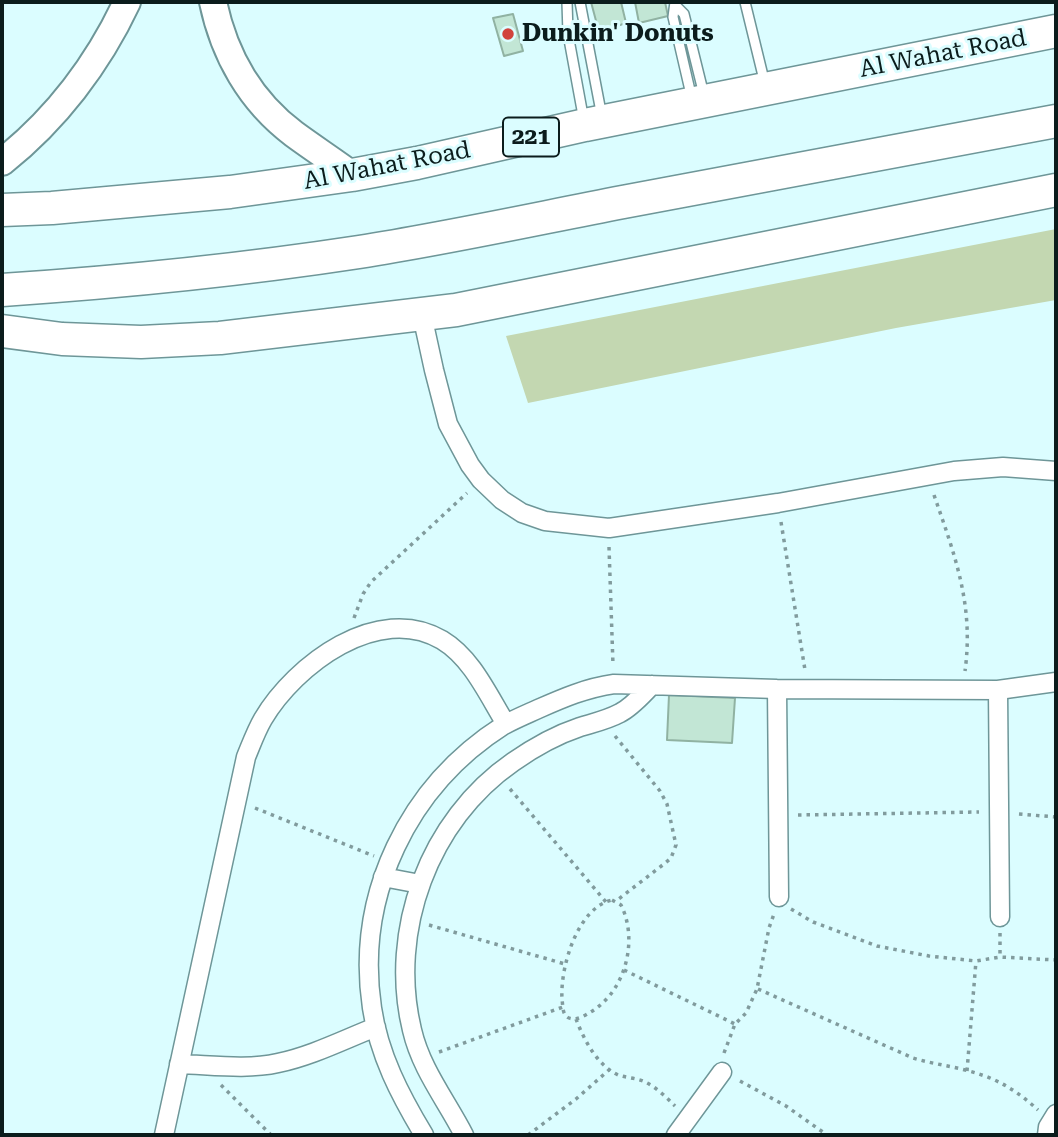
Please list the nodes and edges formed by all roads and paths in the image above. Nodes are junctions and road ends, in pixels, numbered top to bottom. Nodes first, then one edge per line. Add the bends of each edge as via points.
1 (127, 2) edge
2 (213, 2) edge
3 (567, 2) edge
4 (580, 2) edge
5 (745, 2) edge
6 (675, 3) edge
7 (1056, 31) edge
8 (766, 89) junction
9 (699, 102) junction
10 (1056, 121) edge
11 (594, 123) junction
12 (2, 162) edge
13 (352, 175) junction
14 (1056, 190) edge
15 (2, 209) edge
16 (2, 290) edge
17 (422, 315) junction
18 (2, 331) edge
19 (1056, 471) edge
20 (928, 476) junction
21 (481, 480) junction
22 (778, 503) junction
23 (609, 528) junction
24 (345, 643) junction
25 (1056, 682) edge
26 (614, 684) junction
27 (652, 685) junction
28 (777, 689) junction
29 (808, 689) junction
30 (961, 690) junction
31 (998, 690) junction
32 (602, 721) junction
33 (506, 724) junction
34 (498, 774) junction
35 (236, 800) junction
36 (999, 812) junction
37 (779, 816) junction
38 (1056, 817) edge
39 (386, 869) junction
40 (420, 884) junction
41 (779, 897) junction
42 (616, 901) junction
43 (606, 902) junction
44 (1000, 917) dead end
45 (410, 919) junction
46 (1056, 960) edge
47 (976, 961) junction
48 (565, 964) junction
49 (624, 970) junction
50 (757, 989) junction
51 (563, 1007) junction
52 (576, 1019) junction
53 (734, 1024) junction
54 (376, 1027) junction
55 (421, 1058) junction
56 (180, 1064) junction
57 (200, 1065) junction
58 (610, 1069) junction
59 (967, 1071) junction
60 (722, 1072) junction
61 (689, 1118) junction
62 (1050, 1125) edge
63 (164, 1135) edge
64 (271, 1135) edge
65 (424, 1135) edge
66 (464, 1135) edge
67 (528, 1135) edge
68 (676, 1135) edge
69 (827, 1135) edge

1 - 12 main road via 71,93
2 - 13 main road via 234,66 260,103 293,134
3 - 11 lane via 568,34
4 - 11 lane
5 - 8 lane
6 - 9 lane via 684,14
7 - 8 highway, Al Wahat Road / 221
8 - 9 highway, Al Wahat Road / 221
9 - 11 highway, Al Wahat Road / 221
10 - 16 highway via 371,250 226,270
11 - 13 highway, Al Wahat Road / 221
13 - 15 highway, Al Wahat Road / 221 via 230,192
14 - 17 highway
17 - 18 highway via 220,338 141,342
17 - 21 street via 448,424
19 - 20 street via 1003,467
20 - 22 street
20 - 30 path via 964,593 967,646
21 - 23 street via 522,513 545,521
21 - 24 path via 371,582
22 - 23 street
22 - 29 path
23 - 26 path
24 - 33 street via 380,629 401,628 441,639 472,668
24 - 35 street via 289,684 263,719 246,758
25 - 31 street
26 - 27 street
26 - 33 street via 571,694
27 - 28 street
27 - 32 street via 621,713
28 - 29 street
28 - 37 street
29 - 30 street
30 - 31 street
31 - 36 street
32 - 34 street via 545,742
32 - 42 path via 660,790 676,845 671,858
33 - 39 street via 444,774 419,805
34 - 40 street via 457,816
34 - 43 path
35 - 39 path
35 - 56 street
36 - 37 path
36 - 38 path
36 - 44 street
37 - 41 street
39 - 40 street
39 - 54 street via 370,942
40 - 45 street
41 - 47 path via 813,922 877,946
41 - 50 path
42 - 43 path
42 - 49 path via 623,909 628,933
43 - 48 path via 580,928
45 - 48 path
45 - 55 street via 406,993
46 - 47 path via 1000,957
47 - 59 path
48 - 51 path
49 - 52 path via 605,1001
49 - 53 path
50 - 53 path via 746,1013
50 - 59 path via 913,1058
51 - 52 path via 566,1016
51 - 55 path
52 - 58 path via 593,1052
53 - 60 path
54 - 57 street via 278,1063
54 - 65 street via 397,1088
55 - 66 street
56 - 57 street
56 - 63 street
57 - 64 path
58 - 61 path via 653,1086
58 - 67 path
59 - 62 path via 1012,1090
60 - 61 street
60 - 69 path via 786,1106
61 - 68 street

